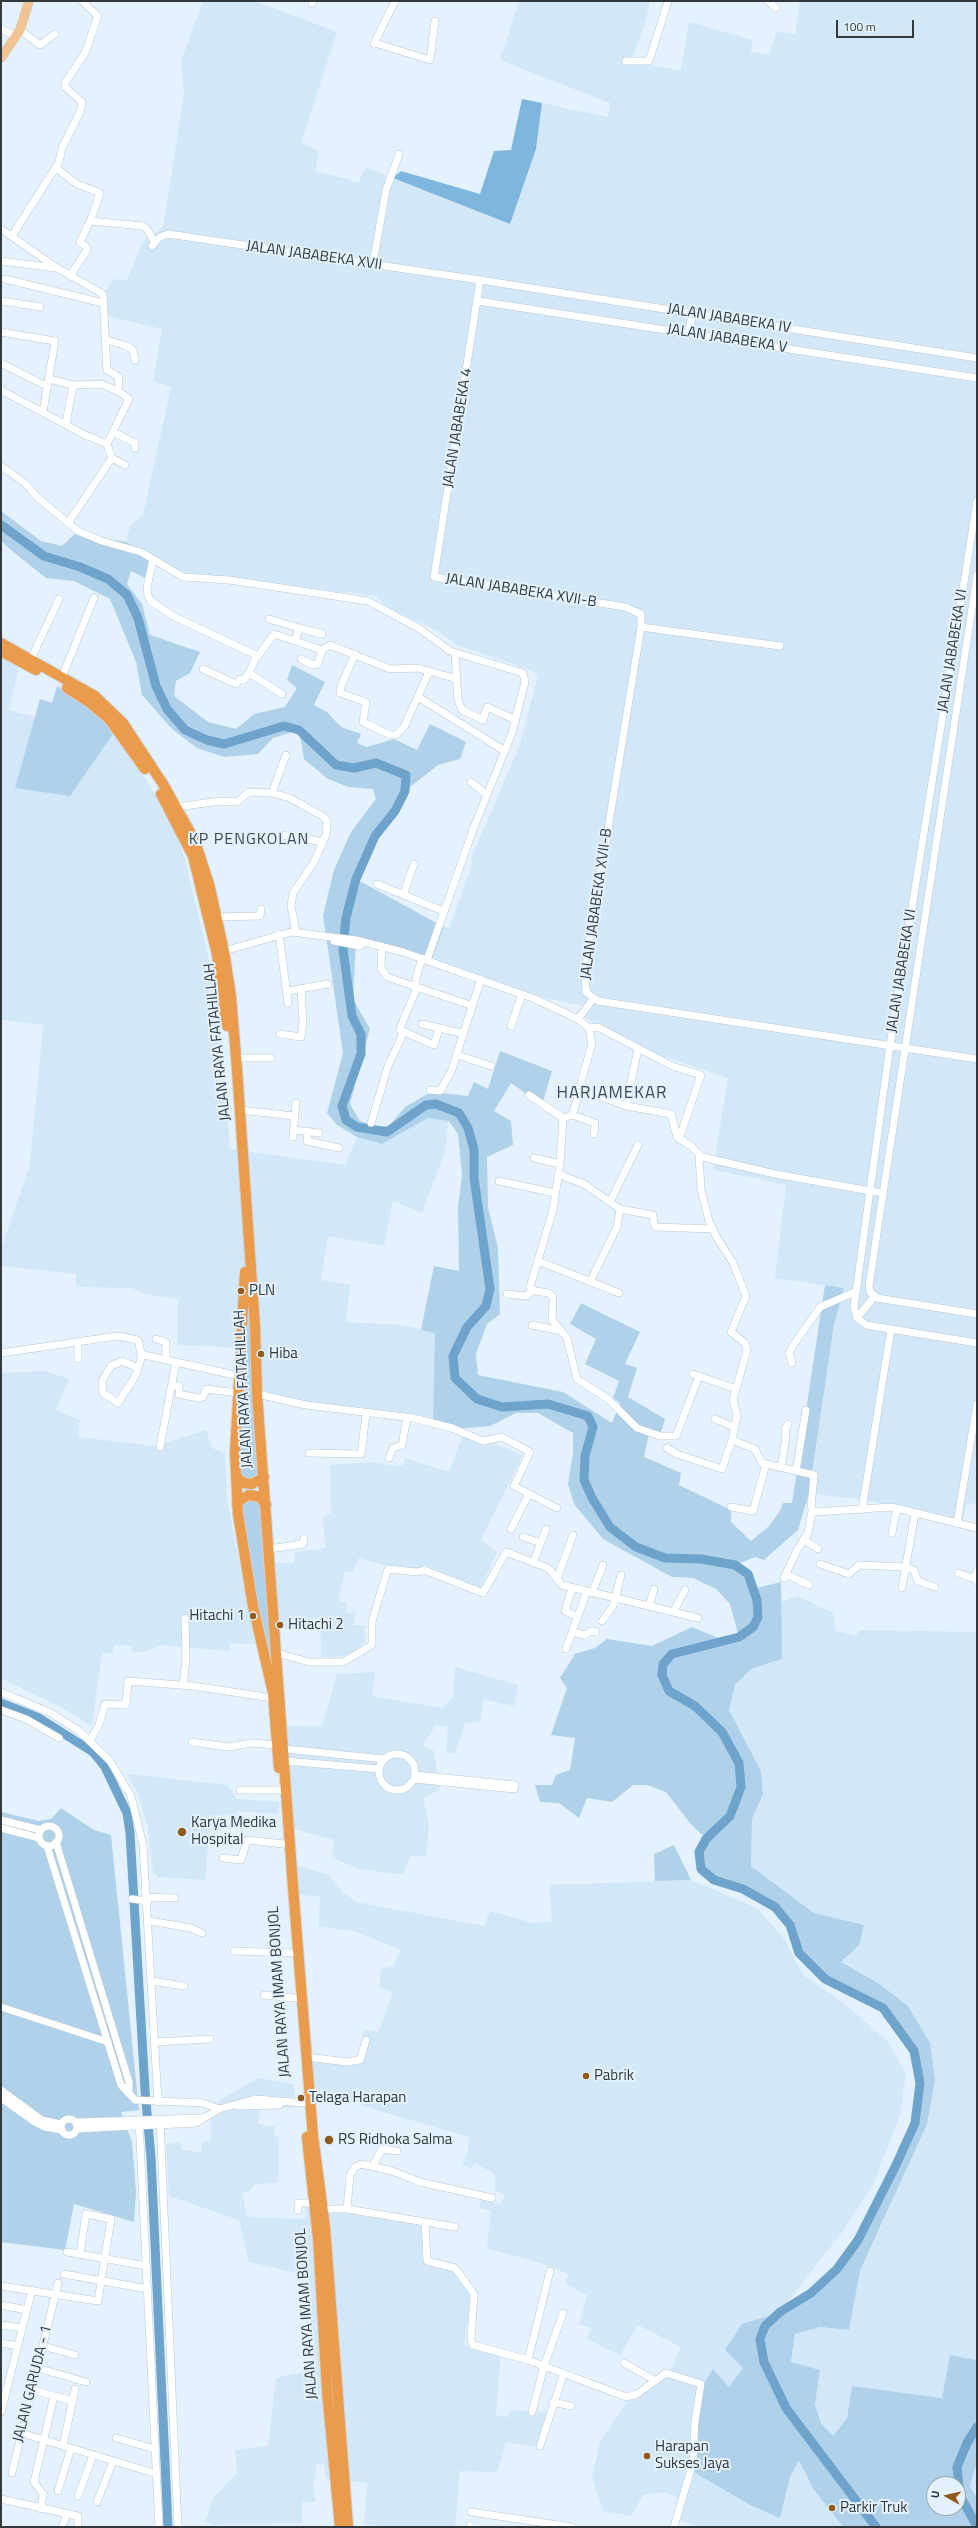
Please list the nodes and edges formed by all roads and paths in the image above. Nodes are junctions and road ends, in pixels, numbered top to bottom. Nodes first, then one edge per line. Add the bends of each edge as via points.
1 (29, 1) edge
2 (82, 1) edge
3 (395, 1) edge
4 (668, 1) edge
5 (768, 1) edge
6 (776, 8) dead end
7 (436, 21) dead end
8 (1, 29) edge
9 (17, 33) junction
10 (55, 34) dead end
11 (1, 58) edge
12 (626, 61) dead end
13 (399, 154) dead end
14 (56, 168) junction
15 (90, 221) junction
16 (1, 229) edge
17 (12, 236) junction
18 (1, 261) edge
19 (372, 264) junction
20 (57, 268) junction
21 (70, 276) junction
22 (5, 279) dead end
23 (480, 280) junction
24 (1, 301) edge
25 (478, 301) junction
26 (103, 303) junction
27 (40, 307) dead end
28 (692, 313) junction
29 (1, 332) edge
30 (689, 333) junction
31 (107, 340) junction
32 (977, 358) edge
33 (135, 360) dead end
34 (1, 363) edge
35 (977, 378) edge
36 (49, 380) junction
37 (73, 385) junction
38 (48, 388) junction
39 (1, 390) edge
40 (118, 391) junction
41 (44, 412) junction
42 (66, 423) junction
43 (113, 432) junction
44 (107, 444) junction
45 (135, 448) dead end
46 (112, 458) junction
47 (125, 465) dead end
48 (1, 466) edge
49 (977, 501) edge
50 (68, 523) junction
51 (153, 559) junction
52 (977, 575) edge
53 (434, 577) joint
54 (962, 593) junction
55 (975, 595) edge
56 (94, 598) dead end
57 (59, 600) dead end
58 (269, 619) dead end
59 (641, 627) junction
60 (299, 628) junction
61 (322, 634) dead end
62 (295, 641) junction
63 (1, 643) edge
64 (780, 646) dead end
65 (322, 650) junction
66 (1, 652) edge
67 (455, 653) junction
68 (354, 654) junction
69 (257, 655) junction
70 (31, 659) junction
71 (301, 659) dead end
72 (203, 669) dead end
73 (429, 672) junction
74 (249, 673) junction
75 (62, 677) junction
76 (457, 679) junction
77 (282, 694) dead end
78 (418, 697) junction
79 (516, 720) junction
80 (505, 751) junction
81 (286, 755) dead end
82 (471, 782) dead end
83 (272, 792) junction
84 (487, 794) junction
85 (177, 807) junction
86 (282, 835) dead end
87 (323, 842) junction
88 (414, 864) dead end
89 (377, 884) dead end
90 (403, 895) junction
91 (261, 909) dead end
92 (444, 911) junction
93 (216, 917) junction
94 (296, 932) junction
95 (279, 934) junction
96 (382, 946) junction
97 (224, 951) junction
98 (425, 959) junction
99 (481, 979) junction
100 (328, 984) dead end
101 (416, 986) junction
102 (301, 989) junction
103 (287, 991) junction
104 (522, 994) junction
105 (593, 999) junction
106 (288, 1003) dead end
107 (473, 1006) junction
108 (578, 1019) junction
109 (422, 1024) dead end
110 (511, 1026) dead end
111 (589, 1028) junction
112 (439, 1029) junction
113 (400, 1030) junction
114 (462, 1033) junction
115 (280, 1034) dead end
116 (890, 1045) junction
117 (905, 1048) junction
118 (638, 1049) junction
119 (456, 1055) junction
120 (236, 1058) junction
121 (271, 1058) dead end
122 (977, 1059) edge
123 (491, 1066) dead end
124 (581, 1088) junction
125 (430, 1090) dead end
126 (529, 1095) dead end
127 (296, 1103) dead end
128 (626, 1106) junction
129 (240, 1110) junction
130 (572, 1115) junction
131 (294, 1116) junction
132 (563, 1118) junction
133 (371, 1123) dead end
134 (308, 1131) junction
135 (319, 1133) dead end
136 (594, 1134) dead end
137 (679, 1139) junction
138 (638, 1145) dead end
139 (339, 1148) dead end
140 (700, 1155) junction
141 (534, 1158) dead end
142 (240, 1163) junction
143 (560, 1164) junction
144 (558, 1174) junction
145 (499, 1181) dead end
146 (870, 1191) junction
147 (555, 1193) junction
148 (882, 1193) junction
149 (610, 1202) junction
150 (620, 1209) junction
151 (712, 1229) junction
152 (538, 1261) junction
153 (590, 1282) junction
154 (532, 1290) junction
155 (855, 1292) junction
156 (619, 1293) dead end
157 (507, 1294) dead end
158 (874, 1297) junction
159 (977, 1314) edge
160 (857, 1318) junction
161 (532, 1325) dead end
162 (891, 1329) junction
163 (561, 1331) junction
164 (156, 1339) dead end
165 (78, 1341) junction
166 (977, 1343) edge
167 (1, 1354) edge
168 (142, 1354) junction
169 (78, 1359) dead end
170 (166, 1360) junction
171 (176, 1362) junction
172 (792, 1363) dead end
173 (138, 1368) junction
174 (239, 1376) junction
175 (172, 1385) junction
176 (736, 1389) junction
177 (238, 1393) junction
178 (257, 1394) junction
179 (977, 1404) edge
180 (806, 1410) dead end
181 (366, 1414) junction
182 (407, 1417) junction
183 (715, 1419) dead end
184 (788, 1424) dead end
185 (734, 1427) junction
186 (732, 1440) junction
187 (160, 1447) dead end
188 (667, 1448) dead end
189 (969, 1452) junction
190 (309, 1453) dead end
191 (977, 1453) edge
192 (389, 1458) dead end
193 (766, 1464) junction
194 (781, 1468) junction
195 (797, 1471) junction
196 (236, 1476) junction
197 (264, 1477) junction
198 (529, 1494) junction
199 (237, 1504) junction
200 (266, 1505) junction
201 (731, 1507) dead end
202 (557, 1508) dead end
203 (897, 1508) junction
204 (862, 1510) junction
205 (812, 1511) junction
206 (915, 1512) junction
207 (957, 1523) junction
208 (977, 1528) edge
209 (546, 1529) dead end
210 (511, 1530) dead end
211 (892, 1533) dead end
212 (573, 1535) dead end
213 (523, 1537) dead end
214 (304, 1538) dead end
215 (804, 1540) junction
216 (541, 1543) junction
217 (818, 1548) dead end
218 (269, 1549) junction
219 (533, 1563) junction
220 (820, 1564) dead end
221 (603, 1565) dead end
222 (905, 1567) junction
223 (977, 1571) edge
224 (958, 1573) dead end
225 (621, 1575) dead end
226 (557, 1579) junction
227 (976, 1580) edge
228 (809, 1585) dead end
229 (935, 1587) dead end
230 (572, 1588) junction
231 (902, 1588) dead end
232 (654, 1589) dead end
233 (684, 1590) dead end
234 (589, 1592) junction
235 (615, 1598) junction
236 (649, 1606) junction
237 (674, 1611) junction
238 (578, 1617) junction
239 (185, 1618) dead end
240 (698, 1618) dead end
241 (602, 1621) dead end
242 (572, 1632) junction
243 (596, 1632) dead end
244 (566, 1649) dead end
245 (277, 1653) junction
246 (182, 1686) junction
247 (1, 1692) edge
248 (273, 1698) junction
249 (1, 1710) edge
250 (59, 1738) dead end
251 (90, 1740) junction
252 (192, 1742) dead end
253 (281, 1747) junction
254 (312, 1752) junction
255 (384, 1759) junction
256 (285, 1761) junction
257 (311, 1763) junction
258 (379, 1769) junction
259 (414, 1777) junction
260 (240, 1790) dead end
261 (280, 1790) junction
262 (1, 1820) edge
263 (1, 1828) edge
264 (41, 1830) junction
265 (40, 1838) junction
266 (56, 1842) junction
267 (284, 1844) junction
268 (47, 1846) junction
269 (223, 1858) dead end
270 (290, 1881) junction
271 (175, 1898) dead end
272 (134, 1899) dead end
273 (148, 1899) junction
274 (149, 1921) junction
275 (202, 1933) dead end
276 (234, 1951) dead end
277 (292, 1952) junction
278 (152, 1981) junction
279 (184, 1986) dead end
280 (264, 1995) dead end
281 (296, 1998) junction
282 (1, 2007) edge
283 (210, 2039) dead end
284 (366, 2040) dead end
285 (108, 2042) junction
286 (156, 2042) junction
287 (307, 2057) junction
288 (1, 2090) edge
289 (129, 2093) junction
290 (1, 2098) edge
291 (156, 2102) junction
292 (304, 2103) junction
293 (219, 2109) junction
294 (158, 2123) junction
295 (141, 2124) junction
296 (76, 2126) junction
297 (61, 2127) junction
298 (397, 2151) dead end
299 (373, 2166) junction
300 (492, 2198) dead end
301 (318, 2206) junction
302 (298, 2210) dead end
303 (347, 2210) junction
304 (425, 2222) junction
305 (454, 2227) dead end
306 (67, 2252) dead end
307 (80, 2254) junction
308 (106, 2258) junction
309 (147, 2266) junction
310 (550, 2271) dead end
311 (64, 2274) dead end
312 (102, 2281) junction
313 (58, 2283) dead end
314 (1, 2286) edge
315 (148, 2289) junction
316 (32, 2290) junction
317 (55, 2295) junction
318 (1, 2306) edge
319 (27, 2310) junction
320 (563, 2313) dead end
321 (1, 2325) edge
322 (22, 2328) junction
323 (1, 2343) edge
324 (18, 2346) junction
325 (43, 2346) junction
326 (75, 2355) dead end
327 (528, 2360) junction
328 (624, 2363) dead end
329 (544, 2366) junction
330 (37, 2368) junction
331 (564, 2373) junction
332 (654, 2380) junction
333 (86, 2382) dead end
334 (75, 2389) dead end
335 (32, 2390) junction
336 (54, 2396) junction
337 (73, 2401) junction
338 (553, 2402) junction
339 (571, 2406) dead end
340 (1, 2412) edge
341 (532, 2412) dead end
342 (21, 2433) junction
343 (116, 2438) dead end
344 (45, 2440) junction
345 (63, 2446) junction
346 (540, 2446) dead end
347 (71, 2448) junction
348 (155, 2449) junction
349 (94, 2455) junction
350 (113, 2461) junction
351 (12, 2473) dead end
352 (156, 2474) junction
353 (58, 2491) dead end
354 (78, 2496) dead end
355 (1, 2500) edge
356 (97, 2502) dead end
357 (41, 2509) junction
358 (471, 2512) dead end
359 (67, 2514) junction
360 (62, 2527) edge
361 (78, 2527) edge
362 (159, 2527) edge
363 (178, 2527) edge
364 (340, 2527) edge
365 (348, 2527) edge
366 (572, 2527) edge
367 (674, 2527) edge

1 - 9 main road
2 - 14 street via 98,16 85,53 65,83 65,87 82,104
3 - 7 street via 375,44 430,60
4 - 12 street via 649,61
5 - 6 street
8 - 9 street
9 - 10 street via 40,45
9 - 11 main road
13 - 19 street via 386,190
14 - 15 street via 77,184 100,193
14 - 17 street
15 - 19 street, JALAN JABABEKA XVII via 143,226 147,229 153,244 168,234
15 - 21 street via 80,243 86,250
16 - 17 street
17 - 20 street
18 - 20 street
19 - 23 street, JALAN JABABEKA XVII
20 - 21 street
21 - 26 street via 103,294
22 - 26 street
23 - 25 street, JALAN JABABEKA 4
23 - 28 street, JALAN JABABEKA IV
24 - 27 street
25 - 30 street, JALAN JABABEKA V
25 - 53 street, JALAN JABABEKA 4
26 - 31 street
28 - 30 street
28 - 32 street, JALAN JABABEKA IV
29 - 36 street via 55,341
30 - 35 street, JALAN JABABEKA V
31 - 33 street via 133,350
31 - 40 street via 107,370 119,378
34 - 38 street
36 - 37 street
36 - 38 street
37 - 40 street via 101,384
37 - 42 street
38 - 41 street
39 - 41 street
40 - 43 street via 129,399
41 - 42 street
42 - 44 street
43 - 44 street
43 - 45 street via 135,444
44 - 46 street
46 - 47 street
46 - 50 street
48 - 50 street via 26,484 37,497
49 - 54 street, JALAN JABABEKA VI
50 - 51 street via 96,539 141,552
51 - 67 street via 183,577 229,580 368,601 420,629
51 - 69 street via 147,587 151,601 173,616
52 - 55 street, JALAN JABABEKA VI
53 - 59 street, JALAN JABABEKA XVII-B via 625,607 641,614
54 - 55 street
54 - 116 street, JALAN JABABEKA VI
55 - 117 street, JALAN JABABEKA VI
56 - 75 street
57 - 70 street
58 - 60 street
59 - 64 street
59 - 105 street, JALAN JABABEKA XVII-B via 585,970 586,992
60 - 61 street
60 - 62 street
62 - 65 street
62 - 69 street via 272,634 260,655
63 - 70 highway, JALAN RAYA FATAHILLAH
65 - 68 street via 330,645
65 - 71 street via 318,664 313,665
66 - 142 highway, JALAN RAYA FATAHILLAH via 76,693 106,716 156,785 188,843 202,888 222,984
67 - 76 street
67 - 79 street via 523,673 525,682
68 - 73 street via 390,668 418,668
68 - 78 street via 340,691 366,702 362,718 364,723 390,735 396,735 404,727
69 - 74 street
70 - 75 highway, JALAN RAYA FATAHILLAH
72 - 74 street via 236,684 240,679 244,680
73 - 76 street
73 - 78 street
74 - 77 street
75 - 85 highway, JALAN RAYA FATAHILLAH via 95,696 113,711
76 - 79 street via 458,700 465,713 483,720 487,707
78 - 80 street
79 - 80 street
80 - 84 street
81 - 83 street
82 - 84 street
83 - 85 street via 249,792 237,802 220,801
83 - 87 street via 290,798 324,817 327,828
84 - 92 street
85 - 93 highway, JALAN RAYA FATAHILLAH via 201,856
86 - 87 street
87 - 94 street via 314,862 293,893 291,906
88 - 90 street
89 - 90 street
90 - 92 street
91 - 93 street via 260,916
92 - 98 street
93 - 97 highway, JALAN RAYA FATAHILLAH
94 - 95 street
94 - 96 street
95 - 97 street
95 - 103 street
96 - 98 street
96 - 101 street via 380,965 383,974
97 - 120 highway, JALAN RAYA FATAHILLAH
98 - 99 street
98 - 101 street via 416,978
99 - 104 street
99 - 107 street
100 - 102 street
101 - 107 street
101 - 113 street
102 - 103 street
102 - 115 street via 301,1037
103 - 106 street
104 - 108 street
104 - 110 street
105 - 108 street
105 - 116 street, JALAN JABABEKA XVII-B
107 - 114 street
108 - 111 street
109 - 112 street
111 - 118 street via 598,1027
111 - 124 street via 591,1049
112 - 113 street via 434,1045
112 - 114 street
113 - 133 street via 402,1036 388,1066
114 - 119 street
116 - 117 street, JALAN JABABEKA XVII-B
116 - 146 street, JALAN JABABEKA VI
117 - 122 street, JALAN JABABEKA XVII-B
117 - 148 street, JALAN JABABEKA VI
118 - 128 street
118 - 137 street via 677,1068 701,1075
119 - 123 street
119 - 125 street via 451,1072 440,1090
120 - 121 street
120 - 129 highway, JALAN RAYA FATAHILLAH
124 - 128 street
124 - 130 street
126 - 132 street
127 - 131 street
128 - 137 street via 671,1114
129 - 131 street
129 - 142 highway, JALAN RAYA FATAHILLAH
130 - 132 street
130 - 136 street via 595,1123
131 - 134 street via 293,1134
132 - 143 street
134 - 135 street
134 - 139 street via 307,1141
137 - 140 street
138 - 149 street
140 - 146 street via 719,1163
140 - 151 street via 701,1190
141 - 143 street
142 - 174 highway, JALAN RAYA FATAHILLAH via 245,1281
142 - 178 highway, JALAN RAYA FATAHILLAH via 255,1319
143 - 144 street
144 - 147 street
144 - 149 street via 584,1184
145 - 147 street
146 - 148 street
146 - 155 street, JALAN JABABEKA VI
147 - 152 street via 551,1220
148 - 158 street, JALAN JABABEKA VI via 869,1286
149 - 150 street
150 - 151 street via 653,1215 656,1227
150 - 153 street via 617,1227
151 - 176 street via 733,1263 746,1296 731,1329 732,1334 747,1348
152 - 153 street
152 - 154 street via 530,1282
153 - 156 street
154 - 157 street via 526,1296
154 - 163 street via 549,1292 553,1297 552,1320
155 - 160 street, JALAN JABABEKA VI via 854,1307
155 - 172 street via 820,1307 789,1353
158 - 159 street
158 - 160 street
160 - 162 street via 863,1324
161 - 163 street
162 - 166 street
162 - 204 street
163 - 176 street via 569,1343 571,1363 577,1379 608,1398 629,1422 647,1433 676,1436 696,1375
164 - 170 street via 166,1342
165 - 167 street
165 - 168 street via 112,1336 136,1339
165 - 169 street
168 - 170 street
168 - 173 street
170 - 171 street
171 - 174 street
171 - 175 street
173 - 173 street via 122,1361 111,1366 102,1381 103,1393 118,1403 130,1387
174 - 177 highway, JALAN RAYA FATAHILLAH
175 - 177 street via 179,1386 179,1394 200,1398 206,1389
175 - 187 street
176 - 185 street via 733,1400 737,1412
177 - 196 highway, JALAN RAYA FATAHILLAH
178 - 181 street
178 - 197 highway, JALAN RAYA FATAHILLAH
179 - 189 street
180 - 195 street
181 - 182 street
181 - 190 street via 361,1454
182 - 192 street via 402,1446 392,1448
182 - 198 street via 452,1428 483,1441 502,1438 530,1451 514,1485
183 - 185 street
184 - 194 street via 785,1429
185 - 186 street
186 - 188 street via 722,1469 677,1454
186 - 193 street via 755,1449 760,1461
189 - 191 street
189 - 207 street
193 - 194 street
193 - 201 street via 753,1511
194 - 195 street
195 - 205 street via 814,1476
196 - 197 highway via 243,1482 252,1484
196 - 199 highway, JALAN RAYA FATAHILLAH
197 - 200 highway, JALAN RAYA FATAHILLAH
198 - 202 street
198 - 210 street
199 - 200 highway via 244,1497 255,1495 264,1500
199 - 248 highway, JALAN RAYA IMAM BONJOL via 246,1568
200 - 218 highway, JALAN RAYA IMAM BONJOL
203 - 204 street
203 - 206 street
203 - 211 street
204 - 205 street
205 - 215 street
206 - 207 street
206 - 222 street
207 - 208 street
209 - 216 street
212 - 226 street
213 - 216 street
214 - 218 street via 303,1544
215 - 217 street
215 - 228 street via 785,1576
216 - 219 street
218 - 245 highway, JALAN RAYA IMAM BONJOL
219 - 226 street via 548,1568
219 - 245 street via 504,1552 483,1593 424,1570 418,1572 388,1569 372,1621 372,1645 336,1663 309,1662
220 - 222 street via 849,1574 859,1566
221 - 234 street
222 - 229 street via 914,1570 918,1581
222 - 231 street
223 - 227 street
224 - 227 street
225 - 235 street
226 - 230 street via 561,1584
230 - 234 street
230 - 238 street via 565,1611
232 - 236 street
233 - 237 street
234 - 235 street
234 - 238 street
235 - 236 street
235 - 241 street via 613,1606
236 - 237 street
237 - 240 street
238 - 242 street
239 - 246 street via 186,1660
242 - 243 street via 585,1635 591,1631
242 - 244 street
245 - 253 highway, JALAN RAYA IMAM BONJOL
246 - 248 street
246 - 251 street via 128,1681 126,1705 105,1704 99,1725
247 - 251 street via 62,1719
248 - 253 highway, JALAN RAYA IMAM BONJOL
249 - 250 street via 26,1719
251 - 273 street via 110,1761 131,1796 143,1845
252 - 253 street via 228,1747 252,1743
253 - 254 street
253 - 256 highway, JALAN RAYA IMAM BONJOL
253 - 261 highway, JALAN RAYA IMAM BONJOL
254 - 255 street
254 - 257 street
255 - 258 street
255 - 259 street via 394,1754 405,1756 413,1764
256 - 257 street
256 - 270 highway, JALAN RAYA IMAM BONJOL
257 - 258 street
258 - 259 street via 380,1780 392,1790 406,1788
259 - 259 street via 515,1785 514,1789
260 - 261 street
261 - 267 highway, JALAN RAYA IMAM BONJOL
262 - 264 street
263 - 265 street
264 - 265 street
264 - 266 street via 50,1826 55,1828 59,1838
265 - 268 street
266 - 268 street
266 - 289 street via 129,2082
267 - 269 street via 247,1840 241,1860
267 - 270 highway, JALAN RAYA IMAM BONJOL
268 - 285 street
270 - 277 highway, JALAN RAYA IMAM BONJOL
270 - 287 highway, JALAN RAYA IMAM BONJOL
271 - 273 street
272 - 273 street
273 - 274 street
274 - 275 street via 191,1928
274 - 278 street
276 - 277 street
277 - 281 highway, JALAN RAYA IMAM BONJOL
278 - 279 street
278 - 286 street
280 - 281 street
281 - 292 highway, JALAN RAYA IMAM BONJOL
282 - 285 street
283 - 286 street
284 - 287 street via 360,2060 347,2062
285 - 289 street via 121,2085
286 - 291 street
287 - 301 highway, JALAN RAYA IMAM BONJOL
288 - 297 street via 42,2120
289 - 291 street via 133,2099
290 - 297 street via 45,2127
291 - 293 street via 203,2103
292 - 293 street via 230,2106
292 - 301 highway, JALAN RAYA IMAM BONJOL
293 - 294 street via 196,2123
294 - 295 street
294 - 363 street
295 - 296 street
295 - 309 street
296 - 297 street via 70,2119
296 - 297 street via 71,2135 67,2135
298 - 299 street via 382,2149
299 - 300 street via 420,2182
299 - 303 street via 362,2164 352,2171
301 - 302 street via 298,2203
301 - 303 street
301 - 364 highway, JALAN RAYA IMAM BONJOL via 328,2398
301 - 365 highway, JALAN RAYA IMAM BONJOL
303 - 304 street
304 - 305 street
304 - 327 street via 427,2260 455,2268 474,2294 472,2343
306 - 307 street
307 - 308 street
307 - 308 street via 88,2213 111,2218
308 - 309 street
308 - 312 street
309 - 315 street
310 - 327 street
311 - 312 street
312 - 315 street
312 - 317 street via 98,2301
313 - 317 street, JALAN GARUDA - 1
314 - 316 street
315 - 348 street
316 - 317 street
316 - 319 street
317 - 325 street, JALAN GARUDA - 1
318 - 319 street
319 - 322 street
320 - 329 street
321 - 322 street
322 - 324 street
323 - 324 street
324 - 340 street
325 - 326 street
325 - 330 street, JALAN GARUDA - 1
327 - 329 street
328 - 332 street
329 - 331 street
329 - 341 street
330 - 333 street
330 - 335 street, JALAN GARUDA - 1
331 - 332 street via 626,2397 637,2394
331 - 338 street
332 - 367 street via 669,2373 702,2386 695,2421 693,2462
334 - 337 street
335 - 336 street
335 - 342 street, JALAN GARUDA - 1
336 - 337 street
336 - 344 street
337 - 345 street
338 - 339 street
338 - 346 street
342 - 344 street
342 - 351 street, JALAN GARUDA - 1
343 - 348 street
344 - 345 street
344 - 357 street via 34,2482 43,2494
345 - 347 street
347 - 349 street
347 - 353 street
348 - 352 street
349 - 350 street
349 - 354 street
350 - 352 street
350 - 356 street
352 - 362 street
355 - 357 street
357 - 359 street
358 - 366 street
359 - 360 street
359 - 361 street via 80,2518

